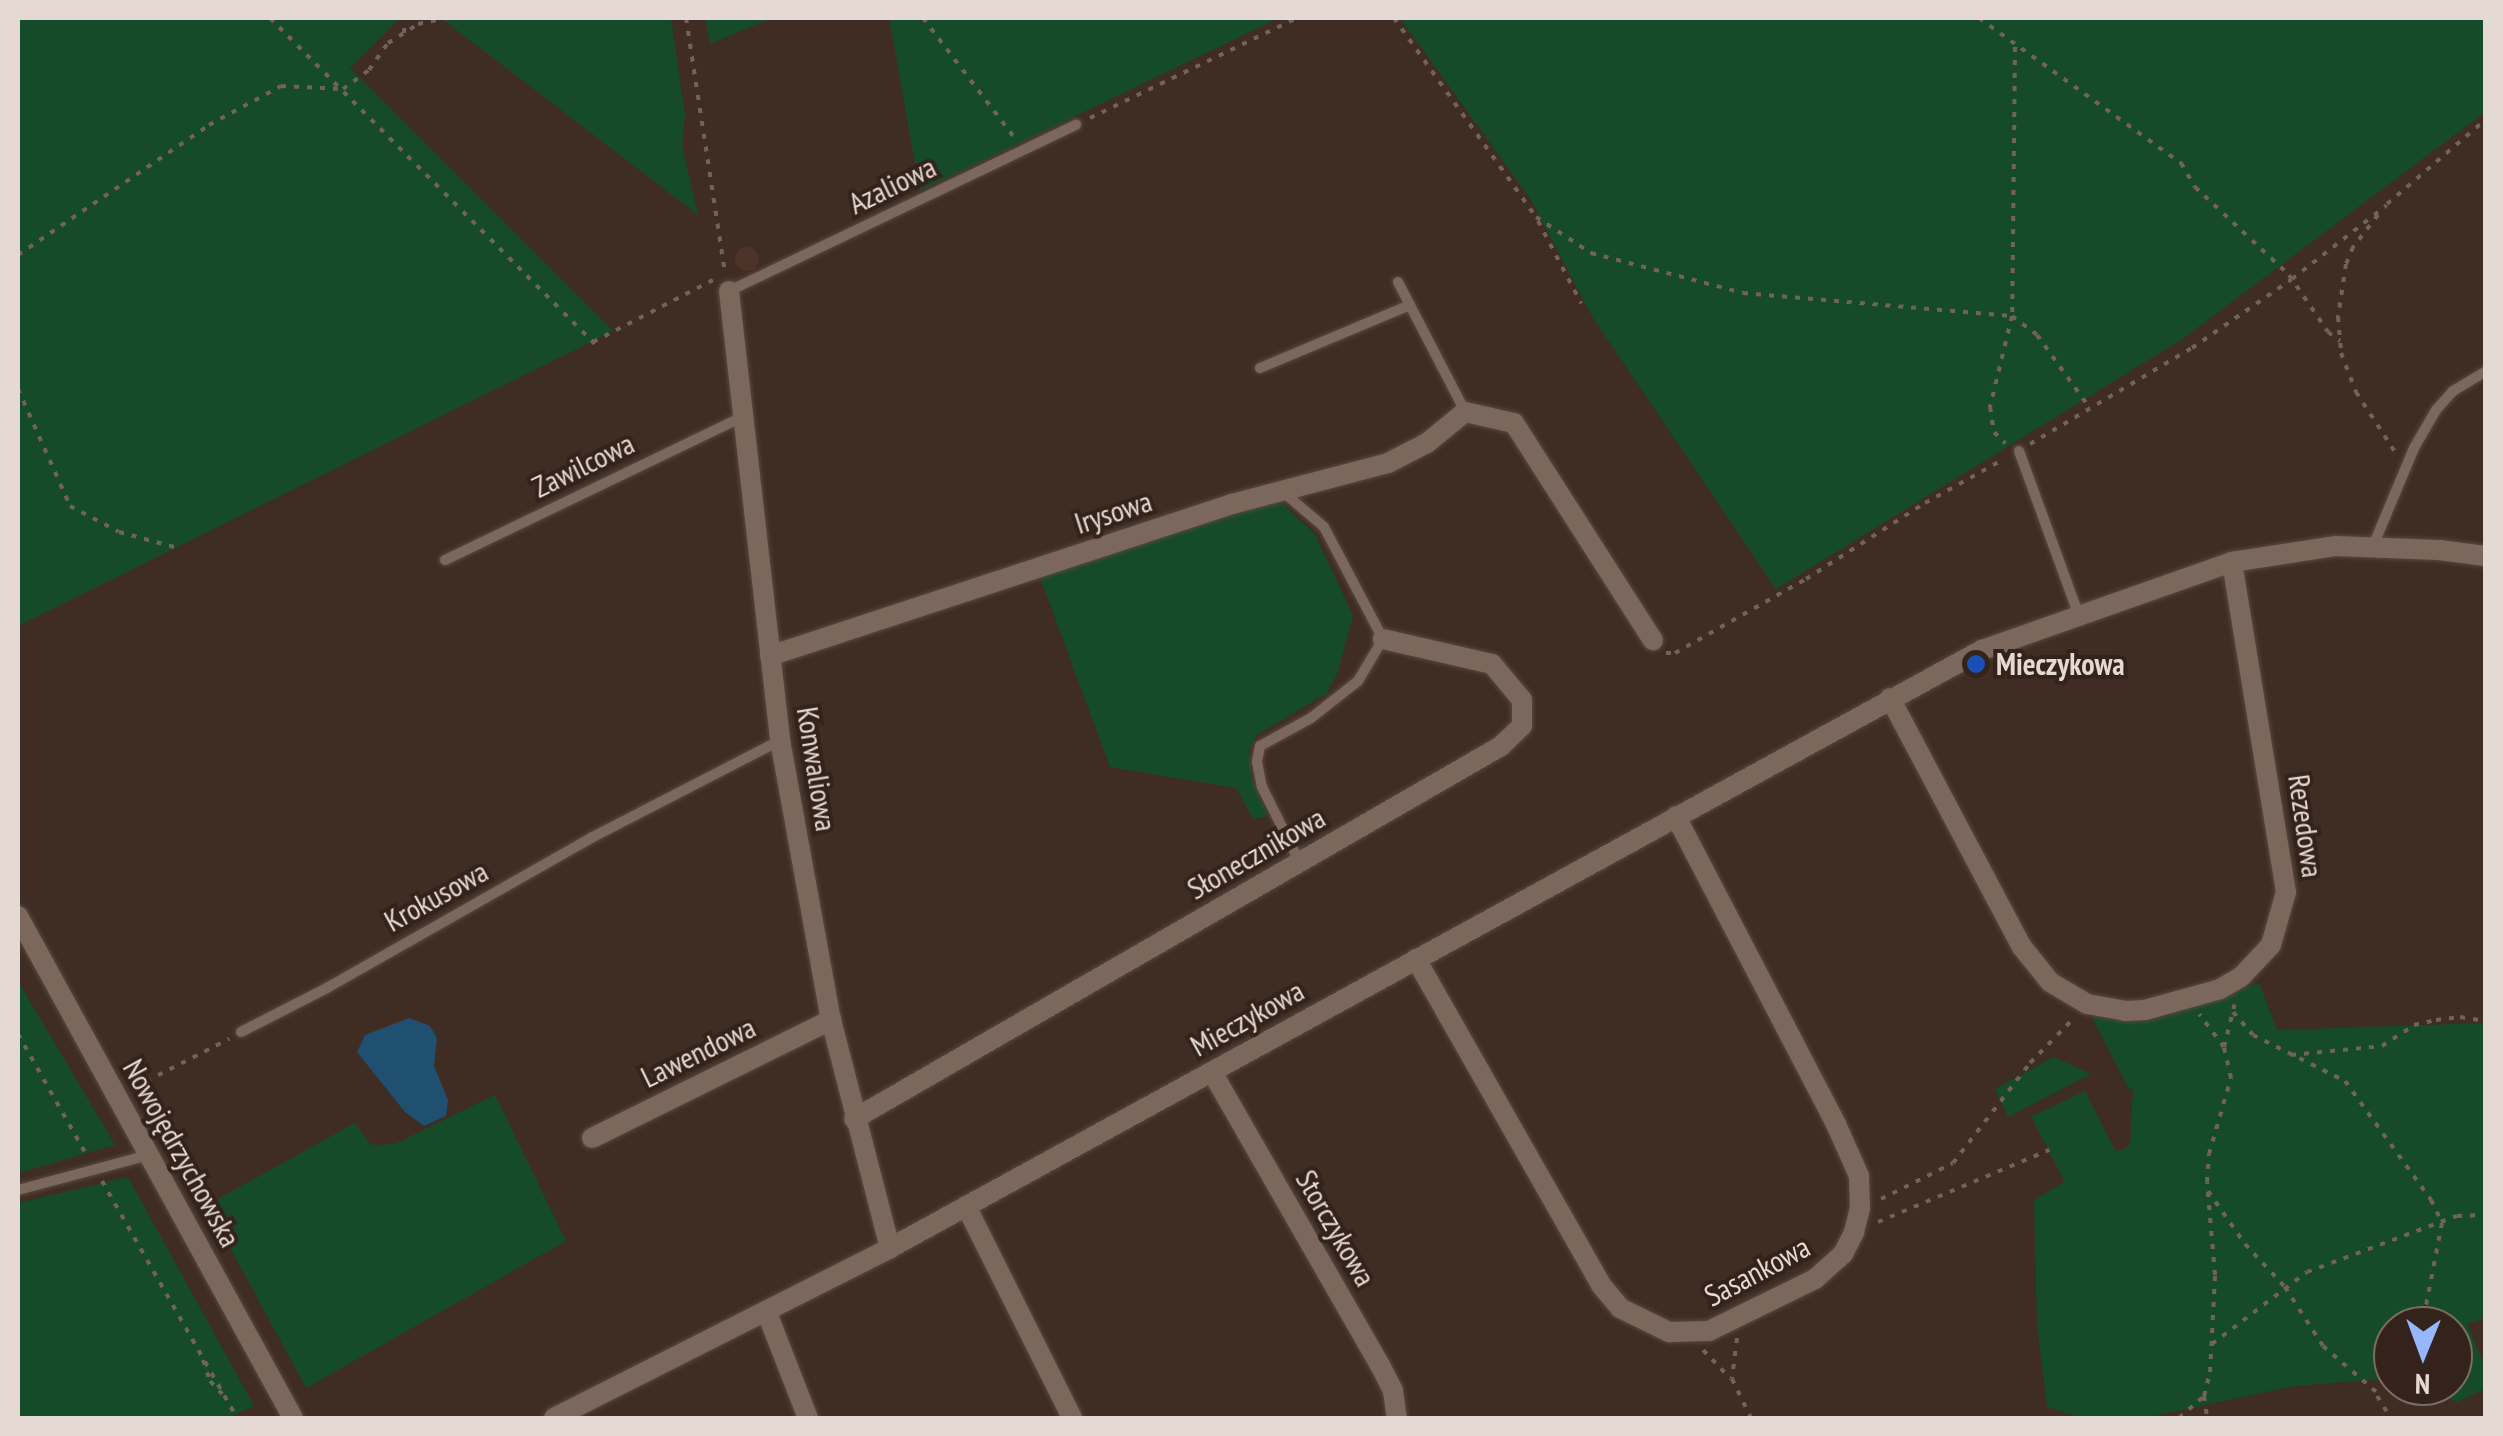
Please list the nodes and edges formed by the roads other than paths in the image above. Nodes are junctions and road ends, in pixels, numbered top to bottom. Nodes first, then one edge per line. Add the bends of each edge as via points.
1 (1076, 124) road end
2 (727, 282) joint
3 (1398, 282) dead end
4 (1410, 305) junction
5 (1260, 368) dead end
6 (2486, 371) edge
7 (1466, 412) junction
8 (743, 416) junction
9 (2017, 452) road end
10 (1283, 492) junction
11 (2372, 546) junction
12 (2486, 556) edge
13 (445, 560) dead end
14 (2232, 562) junction
15 (2078, 613) junction
16 (1383, 639) junction
17 (1657, 646) road end
18 (770, 656) junction
19 (1890, 698) junction
20 (780, 740) junction
21 (1676, 816) junction
22 (1300, 863) junction
23 (18, 916) edge
24 (1416, 959) junction
25 (831, 1020) junction
26 (241, 1032) road end
27 (1212, 1072) junction
28 (854, 1119) junction
29 (592, 1138) dead end
30 (149, 1156) junction
31 (18, 1190) edge
32 (966, 1206) junction
33 (890, 1248) junction
34 (767, 1313) junction
35 (293, 1418) edge
36 (554, 1418) edge
37 (808, 1418) edge
38 (1072, 1418) edge
39 (1397, 1418) edge

1 - 2 lane, Azaliowa
2 - 8 street, Konwaliowa
3 - 4 lane
4 - 5 lane
4 - 7 lane
6 - 11 lane via 2436,410
7 - 10 street, Irysowa via 1388,463
7 - 17 street via 1514,422
8 - 13 lane, Zawilcowa
8 - 18 street, Konwaliowa
9 - 15 lane
10 - 16 lane via 1324,528
10 - 18 street, Irysowa
11 - 12 street, Mieczykowa
11 - 14 street, Mieczykowa
14 - 15 street, Mieczykowa
14 - 19 street, Rezedowa via 2286,892 2271,945 2220,989 2125,1011 2087,1004 2050,982 2022,947
15 - 19 street, Mieczykowa via 1982,650
16 - 22 lane via 1358,681 1260,746 1262,787
16 - 22 street, Słonecznikowa via 1492,664 1522,700 1522,726 1501,746
18 - 20 street, Konwaliowa
19 - 21 street, Mieczykowa
20 - 25 street, Konwaliowa
20 - 26 lane, Krokusowa
21 - 24 street, Mieczykowa
21 - 24 street, Sasankowa via 1854,1161 1860,1208 1854,1232 1815,1279 1738,1320 1689,1333 1650,1326 1611,1300
22 - 28 street, Słonecznikowa
23 - 30 street, Nowojędrzychowska
24 - 27 street, Mieczykowa
25 - 28 street, Konwaliowa
25 - 29 street, Lawendowa
27 - 32 street, Mieczykowa
27 - 39 street, Storczykowa via 1380,1365
28 - 33 street, Konwaliowa
30 - 31 lane
30 - 35 street, Nowojędrzychowska
32 - 33 street, Mieczykowa
32 - 38 street
33 - 34 street, Mieczykowa
34 - 36 street, Mieczykowa
34 - 37 street

